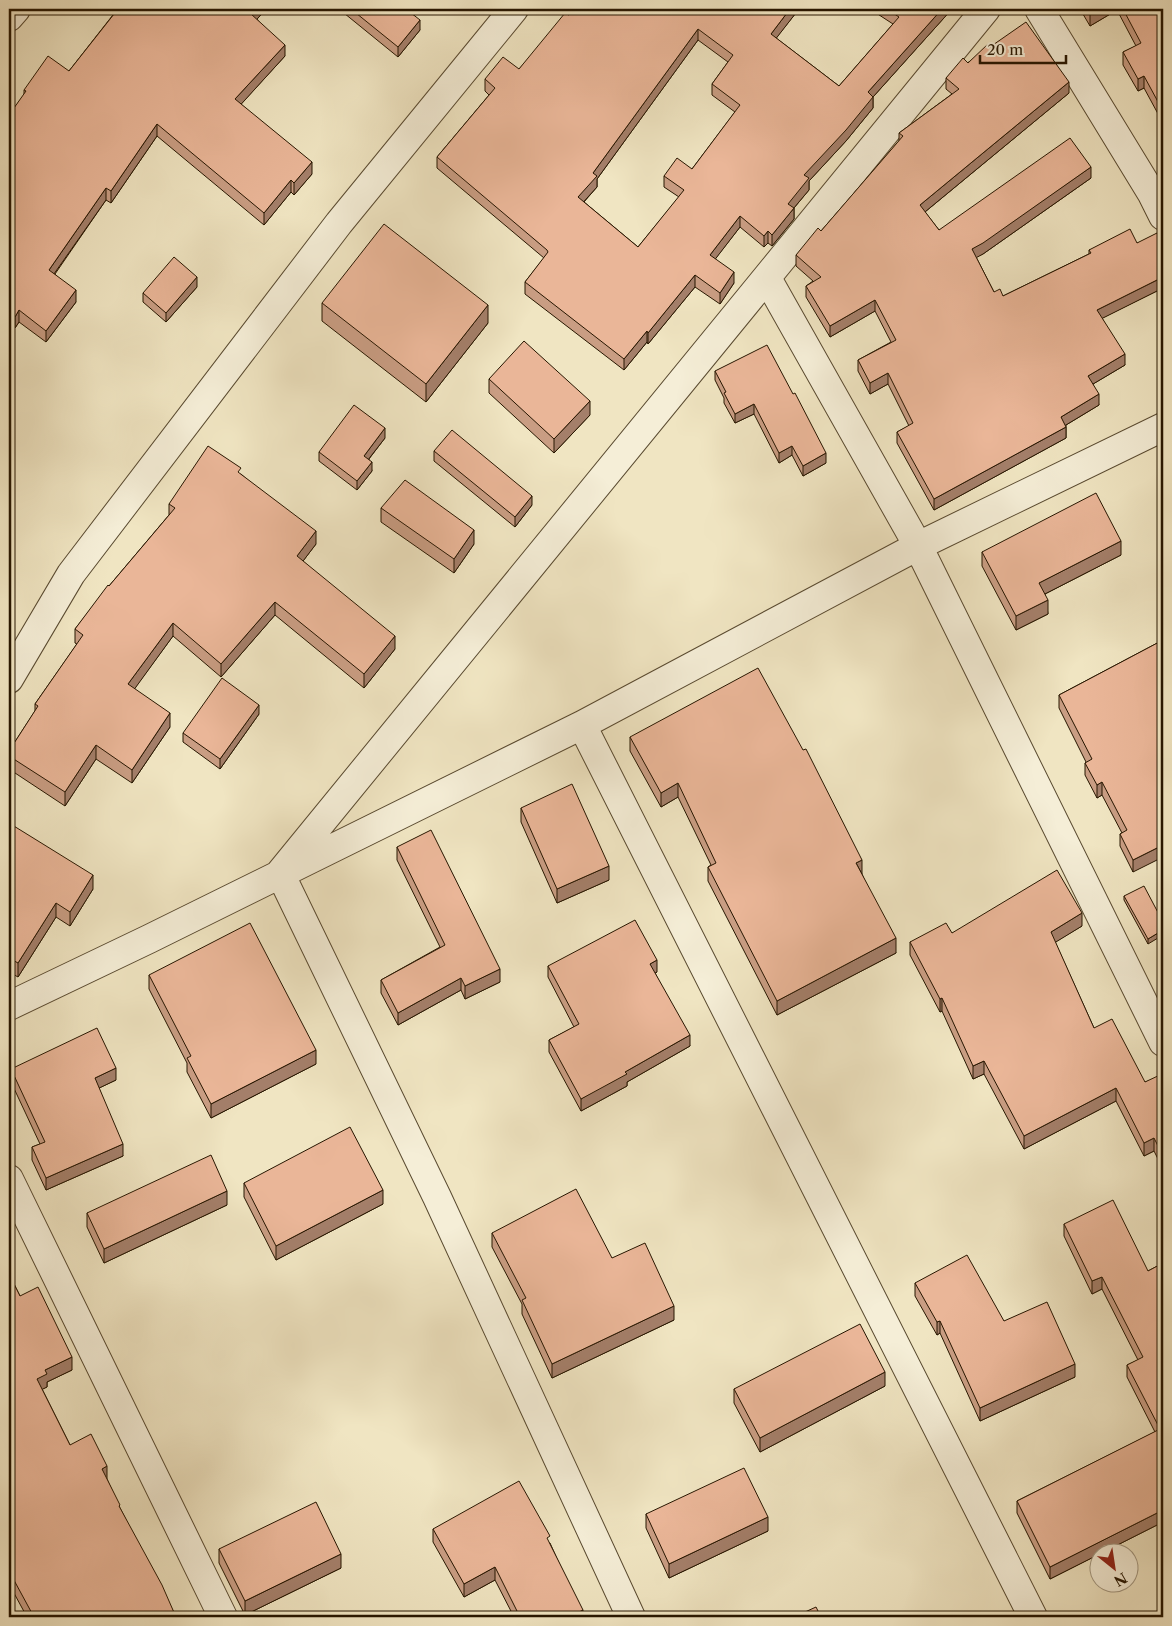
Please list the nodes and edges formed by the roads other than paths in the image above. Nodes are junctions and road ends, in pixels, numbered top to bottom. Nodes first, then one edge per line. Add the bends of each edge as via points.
1 (16, 9) edge
2 (514, 9) edge
3 (986, 9) edge
4 (1039, 9) edge
5 (9, 17) edge
6 (1163, 216) edge
7 (767, 278) junction
8 (1163, 427) edge
9 (918, 546) junction
10 (9, 680) edge
11 (582, 725) junction
12 (280, 873) junction
13 (9, 1006) edge
14 (1163, 1042) edge
15 (9, 1179) edge
16 (223, 1617) edge
17 (631, 1617) edge
18 (1033, 1617) edge

1 - 5 street
2 - 10 street via 339,223 71,574
3 - 7 street
4 - 6 street
7 - 9 street
7 - 12 street
8 - 9 street
9 - 11 street
9 - 14 street
11 - 12 street
11 - 18 street
12 - 13 street
12 - 17 street via 437,1197
15 - 16 street

